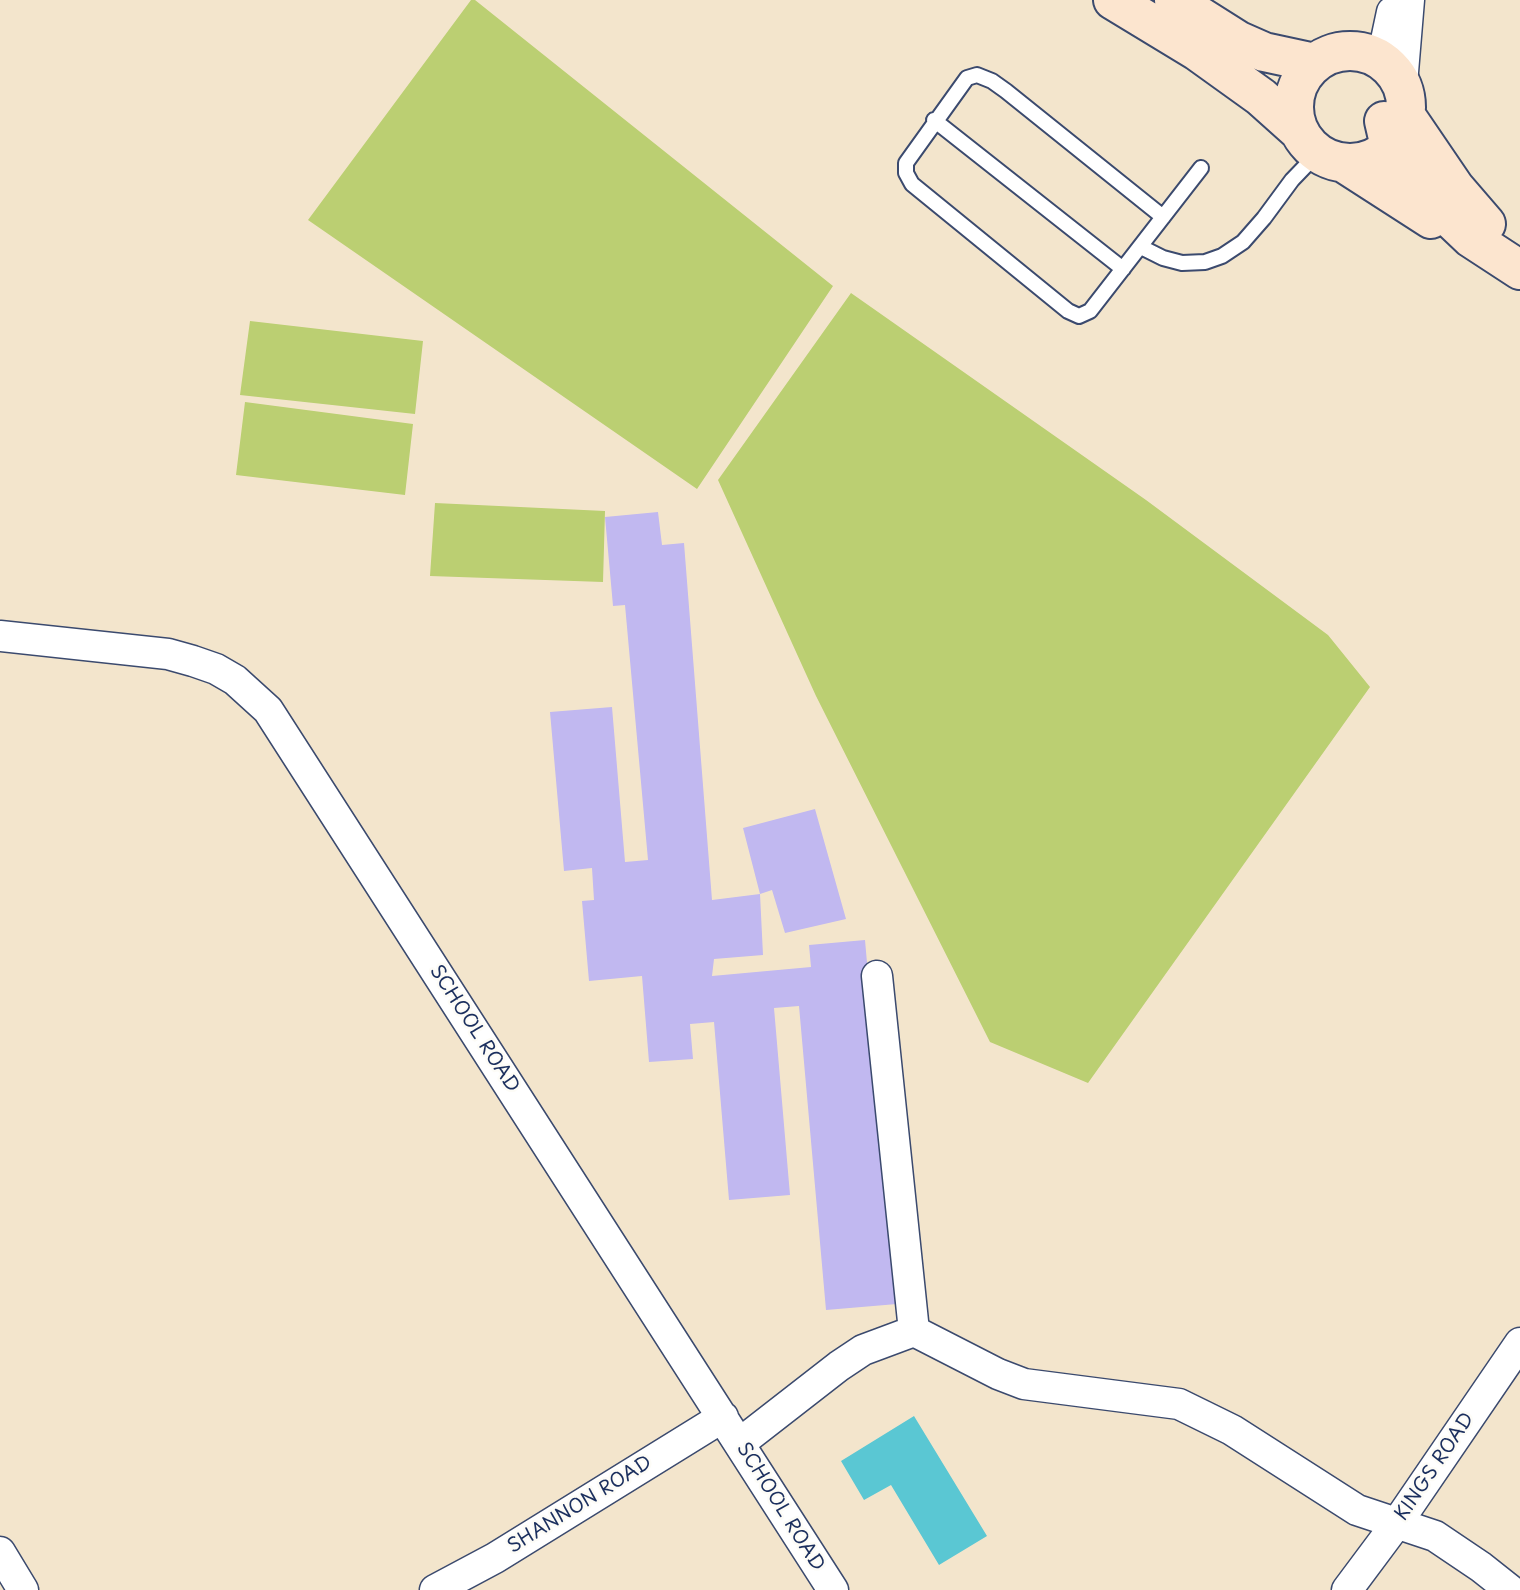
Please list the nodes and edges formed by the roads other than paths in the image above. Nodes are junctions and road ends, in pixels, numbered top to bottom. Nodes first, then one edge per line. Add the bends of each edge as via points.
1 (1113, 0) edge
2 (1174, 0) edge
3 (1398, 0) edge
4 (1409, 0) edge
5 (1315, 63) junction
6 (1395, 102) junction
7 (934, 120) junction
8 (1320, 149) junction
9 (1201, 168) dead end
10 (1163, 217) junction
11 (1471, 238) junction
12 (1141, 247) junction
13 (1520, 264) edge
14 (1123, 269) junction
15 (1520, 270) edge
16 (0, 636) edge
17 (877, 976) dead end
18 (914, 1331) junction
19 (1520, 1343) edge
20 (723, 1417) junction
21 (740, 1443) junction
22 (1396, 1523) junction
23 (0, 1552) edge
24 (23, 1590) edge
25 (435, 1590) edge
26 (833, 1590) edge
27 (1347, 1590) edge
28 (1510, 1590) edge

1 - 8 main road via 1261,97
2 - 5 main road via 1239,41 1264,52
3 - 6 street via 1390,18
4 - 6 street
5 - 6 main road via 1342,51 1363,52
5 - 8 main road via 1299,83 1294,100 1295,117
6 - 8 main road via 1375,158 1357,163
6 - 11 main road via 1412,182
6 - 13 main road via 1455,188
7 - 10 lane via 967,78 985,78
7 - 14 lane
7 - 14 lane via 906,163 912,184 1068,311 1079,316 1090,311
8 - 11 main road via 1419,213
8 - 12 lane via 1264,218 1222,256 1182,263
9 - 10 lane
10 - 12 lane
11 - 15 main road
12 - 14 lane
16 - 20 street, SCHOOL ROAD via 193,660 235,680 268,710
17 - 18 street
18 - 21 street via 863,1350
18 - 22 street via 1024,1384 1179,1405 1233,1430 1357,1510
19 - 22 street, KINGS ROAD
20 - 21 street, SCHOOL ROAD
20 - 25 street, SHANNON ROAD
21 - 26 street, SCHOOL ROAD
22 - 27 street, KINGS ROAD
22 - 28 street via 1435,1536
23 - 24 street

